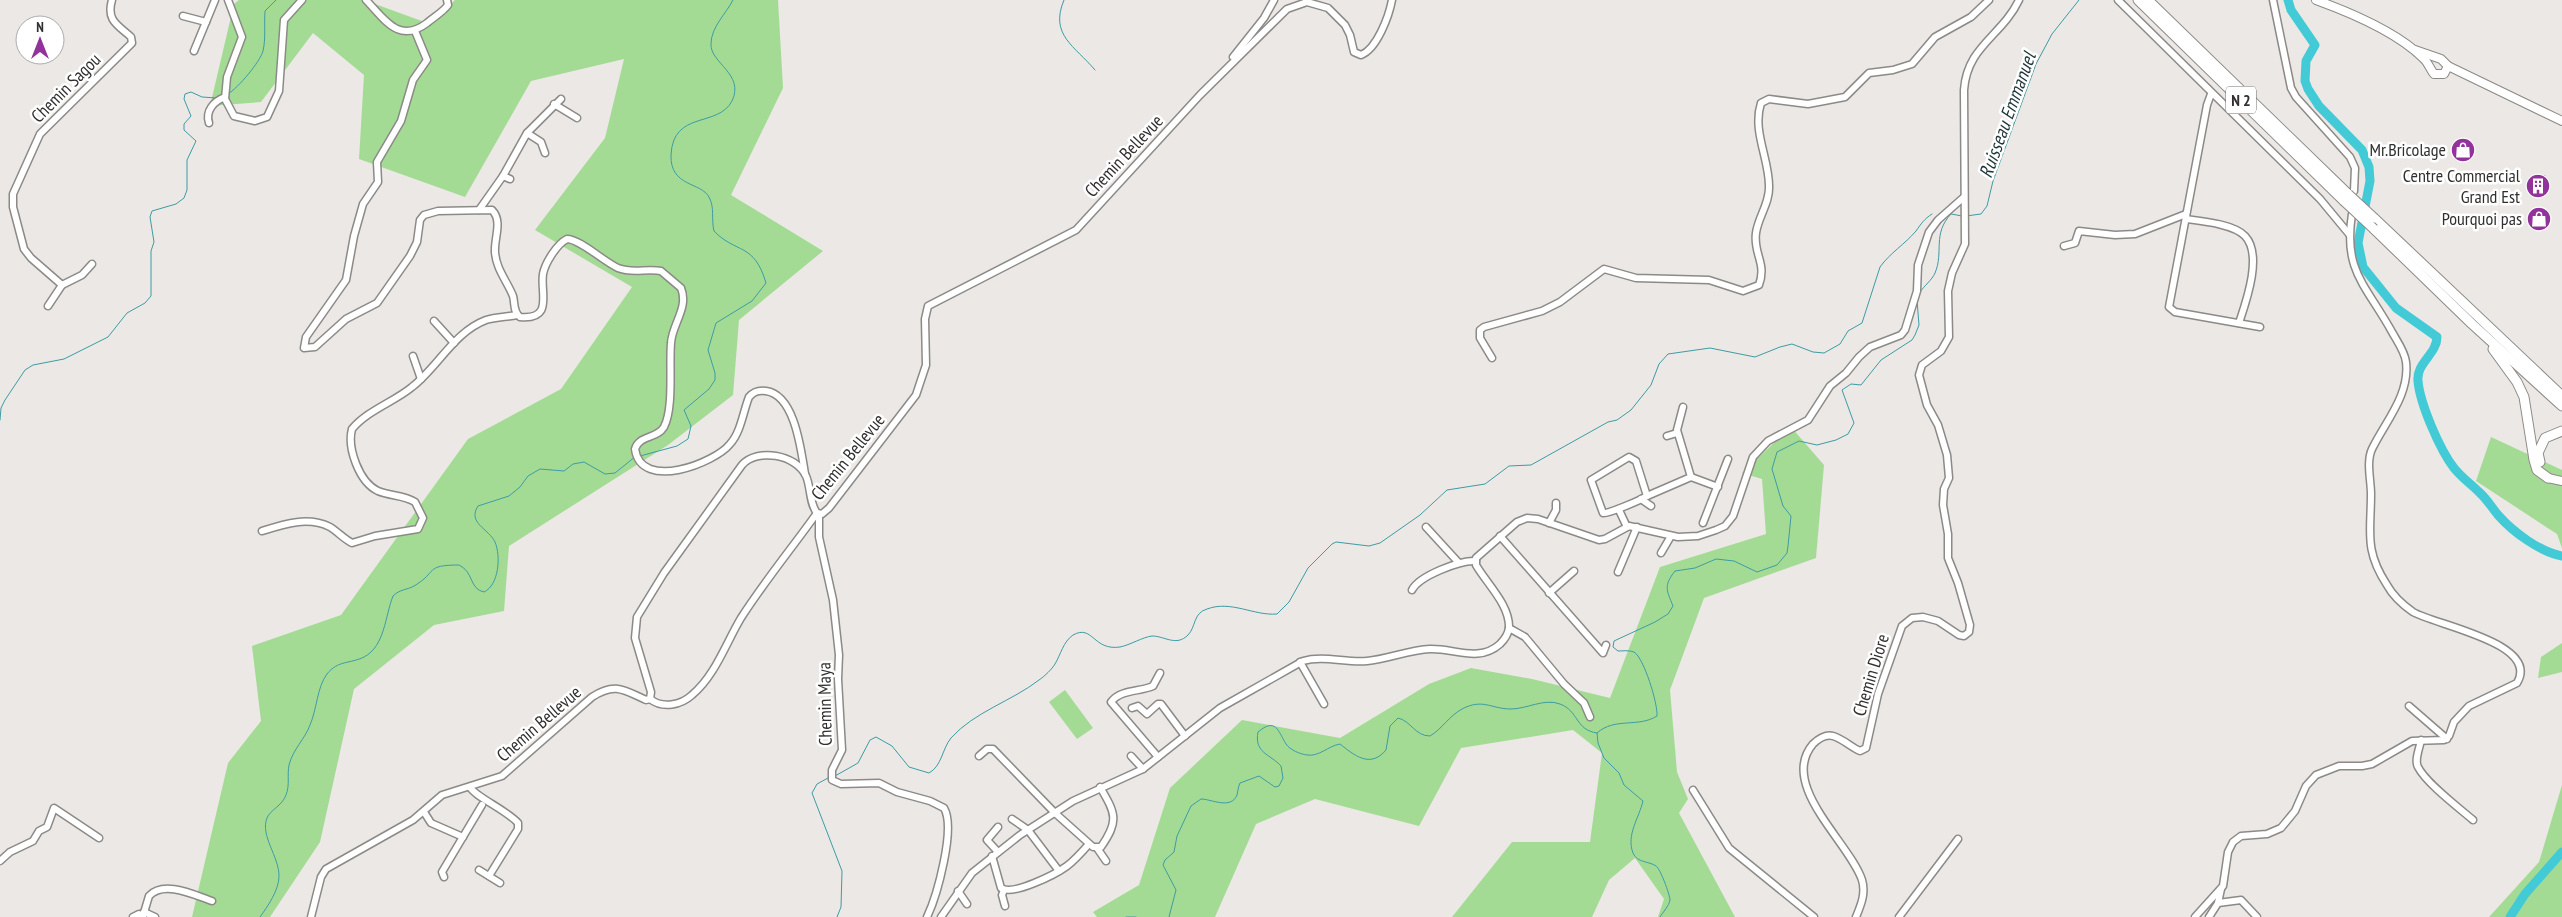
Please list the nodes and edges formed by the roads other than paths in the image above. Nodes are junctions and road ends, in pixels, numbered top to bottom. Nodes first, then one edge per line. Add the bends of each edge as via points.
1 (112, 0) edge
2 (215, 0) edge
3 (228, 0) edge
4 (302, 0) edge
5 (366, 0) edge
6 (447, 0) edge
7 (1274, 0) edge
8 (1392, 0) edge
9 (1989, 0) edge
10 (2019, 0) edge
11 (2118, 0) edge
12 (2138, 0) edge
13 (2148, 0) edge
14 (2273, 0) edge
15 (2316, 0) edge
16 (190, 13) dead end
17 (182, 16) dead end
18 (207, 20) junction
19 (415, 31) junction
20 (2415, 50) junction
21 (194, 52) dead end
22 (2435, 59) junction
23 (2448, 66) junction
24 (2430, 68) junction
25 (2444, 74) junction
26 (2466, 75) junction
27 (1212, 84) junction
28 (2212, 94) junction
29 (225, 97) junction
30 (560, 100) dead end
31 (554, 104) junction
32 (577, 118) dead end
33 (2562, 121) edge
34 (209, 124) dead end
35 (527, 133) junction
36 (545, 153) dead end
37 (503, 176) junction
38 (510, 179) dead end
39 (2349, 195) junction
40 (1964, 197) junction
41 (479, 210) junction
42 (2352, 214) dead end
43 (2186, 217) junction
44 (2349, 234) junction
45 (2064, 246) dead end
46 (92, 264) dead end
47 (62, 285) junction
48 (48, 306) dead end
49 (517, 316) junction
50 (434, 321) dead end
51 (2239, 323) junction
52 (2472, 324) junction
53 (2260, 327) dead end
54 (454, 343) junction
55 (413, 356) dead end
56 (2520, 356) junction
57 (1492, 358) dead end
58 (421, 380) junction
59 (2562, 389) edge
60 (2562, 396) edge
61 (2562, 406) edge
62 (1683, 407) dead end
63 (2562, 431) edge
64 (1677, 433) junction
65 (1666, 436) dead end
66 (1728, 459) dead end
67 (806, 475) junction
68 (1691, 478) junction
69 (2548, 478) junction
70 (2562, 481) edge
71 (1718, 487) junction
72 (1644, 498) junction
73 (1556, 503) dead end
74 (1651, 506) dead end
75 (1619, 510) junction
76 (818, 514) junction
77 (1549, 523) junction
78 (1703, 523) dead end
79 (1426, 527) dead end
80 (1627, 527) junction
81 (1637, 527) junction
82 (262, 531) dead end
83 (1500, 536) junction
84 (1671, 536) junction
85 (1661, 553) dead end
86 (1476, 561) junction
87 (1458, 562) junction
88 (1574, 571) dead end
89 (1618, 572) dead end
90 (1412, 590) dead end
91 (1549, 593) junction
92 (1509, 628) junction
93 (1606, 645) dead end
94 (1300, 662) junction
95 (1160, 673) dead end
96 (650, 699) junction
97 (1324, 704) dead end
98 (2409, 706) dead end
99 (1132, 708) dead end
100 (1590, 717) dead end
101 (1185, 736) junction
102 (2447, 739) junction
103 (2422, 740) junction
104 (979, 756) dead end
105 (1131, 756) dead end
106 (1158, 757) junction
107 (1143, 768) junction
108 (470, 787) junction
109 (1100, 787) junction
110 (1693, 790) dead end
111 (482, 805) dead end
112 (424, 812) junction
113 (1055, 813) junction
114 (1012, 819) dead end
115 (2473, 820) dead end
116 (998, 827) dead end
117 (1028, 830) junction
118 (99, 838) dead end
119 (463, 838) junction
120 (1958, 839) dead end
121 (1089, 844) junction
122 (1097, 848) junction
123 (995, 854) junction
124 (0, 861) edge
125 (1106, 861) dead end
126 (479, 870) dead end
127 (1059, 871) junction
128 (489, 876) junction
129 (444, 877) dead end
130 (500, 882) dead end
131 (2221, 889) junction
132 (1004, 890) junction
133 (958, 891) junction
134 (212, 901) dead end
135 (2218, 902) junction
136 (968, 904) dead end
137 (1005, 906) dead end
138 (143, 915) edge
139 (133, 917) edge
140 (155, 917) edge
141 (311, 917) edge
142 (927, 917) edge
143 (941, 917) edge
144 (1814, 917) edge
145 (1856, 917) edge
146 (1899, 917) edge
147 (2195, 917) edge
148 (2210, 917) edge
149 (2257, 917) edge

1 - 47 street, Chemin Sagou via 109,11 112,20 131,37 132,43 40,134 13,194 24,249
2 - 18 street
3 - 29 street via 242,38 228,70
4 - 29 street via 284,20 279,91 267,117 255,121 238,118 230,110
5 - 19 street via 396,28
6 - 19 street via 447,7
7 - 27 street via 1264,18
8 - 27 street, Chemin Bellevue via 1385,26 1364,54 1354,52 1348,30 1334,12 1314,3 1301,3 1279,15
9 - 57 street via 1971,17 1935,38 1912,64 1870,73 1845,97 1808,104 1769,99 1761,103 1760,138 1770,184 1756,233 1763,275 1759,285 1743,290 1709,280 1636,278 1604,269 1560,302 1542,311 1480,330 1480,338
10 - 40 street, Chemin Diore via 2008,18 1977,51 1966,72
11 - 28 street
12 - 39 highway, N 2
13 - 39 highway, N 2
14 - 39 street via 2291,88 2350,157 2355,168
15 - 20 main road via 2383,31
16 - 18 street
17 - 18 street
18 - 21 street
19 - 41 street via 427,60 413,80 401,121 377,162 378,182 363,204 346,280 306,337 304,348 315,347 346,319 377,303 410,256 423,216 433,212
20 - 22 main road
20 - 24 main road
22 - 23 main road via 2441,59
22 - 24 main road
23 - 25 main road
23 - 26 main road
24 - 25 main road via 2436,75
25 - 26 main road
26 - 33 main road
27 - 76 street, Chemin Bellevue via 1076,230 928,306 925,319 926,365 916,394 830,508
28 - 43 street via 2207,105
28 - 44 street via 2320,199
29 - 34 street via 217,100 208,113
30 - 31 street
31 - 32 street
31 - 35 street
35 - 36 street via 541,142
35 - 37 street
37 - 38 street
37 - 41 street
39 - 52 highway, N 2, bridge via 2374,228
39 - 56 highway, N 2, bridge
40 - 84 street via 1929,232 1918,265 1917,291 1901,335 1870,347 1846,374 1830,386 1808,420 1758,450 1736,510 1725,526 1698,536
40 - 145 street, Chemin Diore via 1964,244 1948,291 1949,337 1941,351 1922,365 1920,380 1947,455 1949,478 1943,505 1948,558 1970,625 1969,632 1959,636 1928,618 1908,621 1898,634 1878,694 1866,748 1860,751 1835,736 1827,736 1814,744 1806,763 1805,782 1813,803 1861,878 1863,898
41 - 49 street via 492,210 497,217 497,263 512,294
42 - 44 street
43 - 45 street via 2135,234 2079,231 2075,243
43 - 51 street via 2240,232 2248,242 2252,263 2250,289
43 - 51 street via 2171,310
44 - 102 street via 2354,270 2406,362 2403,387 2392,417 2370,456 2368,538 2372,555 2396,598 2414,612 2500,646 2514,656 2521,671 2517,683 2464,710 2454,722
46 - 47 street via 82,275
47 - 48 street
49 - 54 street via 487,320
49 - 67 street via 530,316 542,309 543,272 558,246 567,239 574,240 603,261 619,268 664,272 679,285 684,298 671,341 667,417 660,431 638,443 636,456 648,468 664,473 714,455 732,443 752,393 769,391 784,401 791,413
50 - 54 street
51 - 53 street
52 - 61 highway, N 2
52 - 69 highway via 2517,382 2524,397 2537,470
54 - 58 street
55 - 58 street
56 - 59 highway
56 - 60 highway, N 2
58 - 82 street via 356,424 351,436 358,466 372,487 410,499 419,506 423,518 418,529 352,543 332,528 311,522 286,523
62 - 64 street
63 - 69 highway via 2549,435 2540,447 2539,460
64 - 65 street
64 - 68 street
66 - 71 street
67 - 76 street, Chemin Bellevue
67 - 96 street, Chemin Bellevue via 775,456 760,455 748,459 664,573 637,617 635,628
68 - 71 street
68 - 72 street
69 - 70 main road
71 - 78 street
72 - 74 street
72 - 75 street via 1625,504
72 - 75 street via 1636,461 1626,458 1591,480 1602,516
73 - 77 street
75 - 80 street
76 - 96 street via 742,617 697,690 676,704
76 - 142 street, Chemin Maya via 839,654 842,750 831,777 841,784 879,783 944,808 948,824 942,872 936,898
77 - 80 street via 1598,540 1605,540
77 - 83 street via 1527,518
79 - 87 street
80 - 81 street
81 - 84 street
81 - 89 street
83 - 86 street via 1479,554
83 - 91 street
84 - 85 street
86 - 87 street
86 - 92 street via 1502,606
87 - 90 street via 1441,568
88 - 91 street
91 - 93 street via 1603,653
92 - 94 street via 1497,647 1482,653 1430,649 1366,662 1312,658
92 - 100 street via 1524,637 1584,703
94 - 97 street
94 - 101 street via 1220,708
95 - 106 street via 1153,686 1135,689 1111,702
96 - 108 street, Chemin Bellevue via 621,689 597,694 502,776
98 - 102 street
99 - 101 street via 1138,706 1147,714 1161,704
101 - 106 street
102 - 103 street
103 - 115 street via 2418,768 2450,803
103 - 131 street via 2406,743 2372,764 2339,766 2316,776 2306,786 2295,811 2280,828 2268,834 2241,836 2233,842 2228,852 2226,880
104 - 113 street via 987,749 993,749
105 - 107 street
106 - 107 street
107 - 109 street
108 - 112 street, Chemin Bellevue via 442,795
108 - 128 street via 475,794 518,822 518,828
109 - 113 street
109 - 122 street via 1111,807 1114,823 1112,831
110 - 144 street via 1729,848
111 - 119 street
112 - 119 street via 431,823
112 - 141 street, Chemin Bellevue via 326,868
113 - 117 street
113 - 121 street
114 - 117 street
116 - 123 street via 987,840
117 - 123 street
117 - 127 street
118 - 124 street via 54,808 46,826 33,841 10,852
119 - 129 street via 442,872
120 - 146 street
121 - 122 street
121 - 127 street
122 - 125 street
123 - 132 street via 1000,885
123 - 133 street via 972,873
126 - 128 street
127 - 132 street via 1011,891
128 - 130 street
131 - 135 street
131 - 147 street
132 - 137 street
133 - 136 street
133 - 143 street
134 - 138 street via 183,891 165,889 152,893
135 - 148 street
135 - 149 street via 2240,900
138 - 139 street
138 - 140 street

